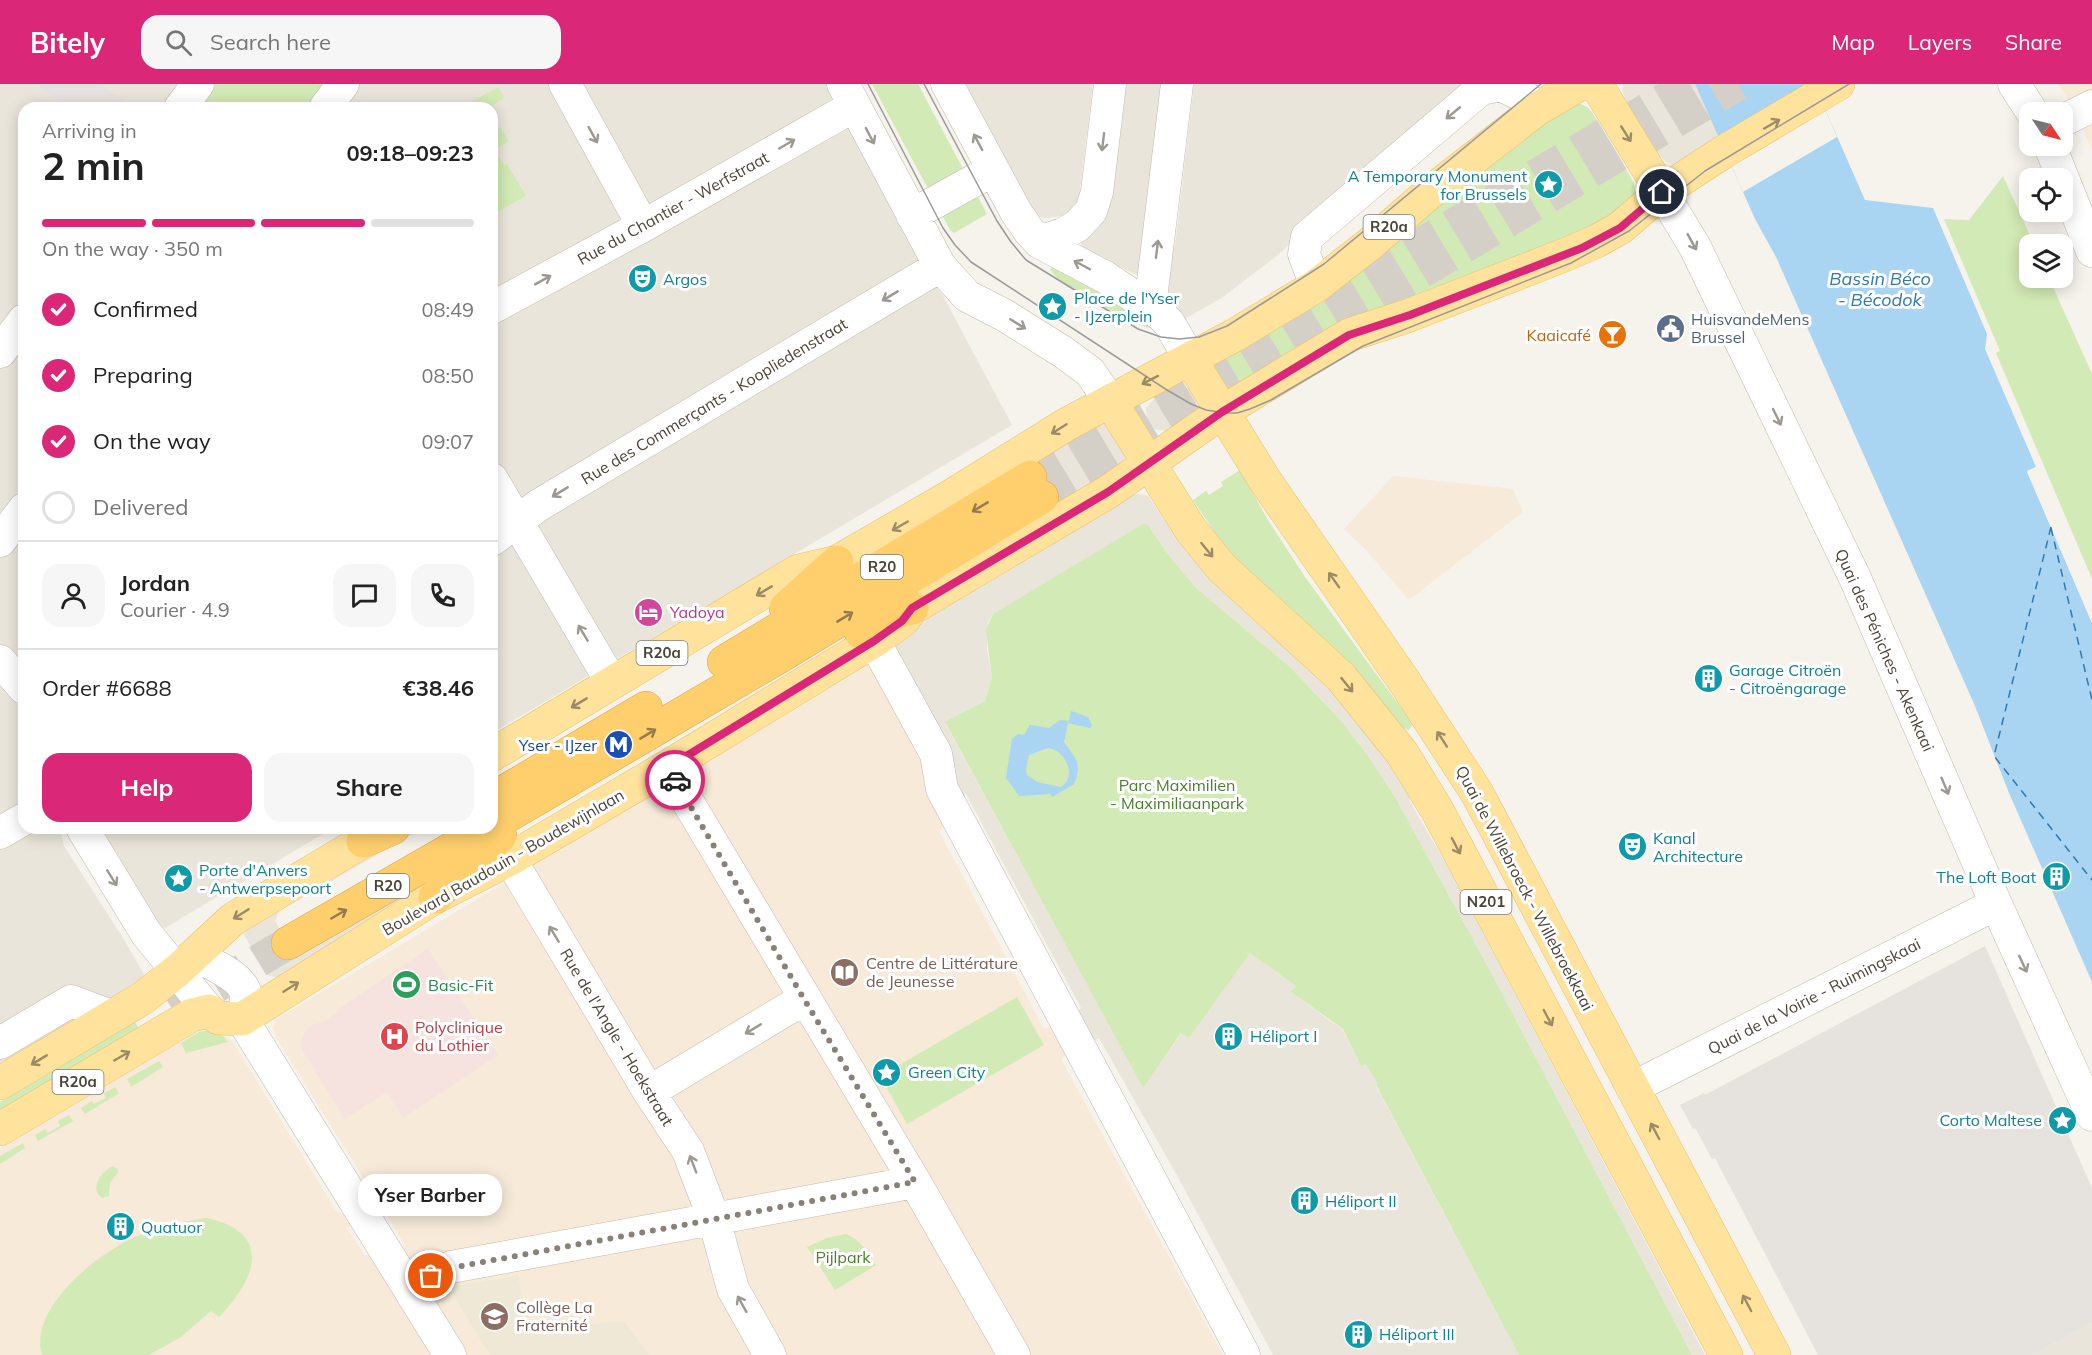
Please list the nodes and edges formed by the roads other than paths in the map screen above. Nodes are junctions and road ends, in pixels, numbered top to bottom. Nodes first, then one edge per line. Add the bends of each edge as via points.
1 (198, 84) edge
2 (343, 84) edge
3 (565, 84) edge
4 (947, 84) edge
5 (1110, 84) edge
6 (1177, 84) edge
7 (1580, 84) edge
8 (1596, 84) edge
9 (2014, 84) edge
10 (1829, 90) edge
11 (848, 95) edge
12 (184, 102) edge
13 (330, 102) edge
14 (2026, 102) edge
15 (2092, 106) edge
16 (1537, 109) junction
17 (2073, 116) edge
18 (2054, 156) edge
19 (993, 170) junction
20 (1662, 192) junction
21 (912, 215) junction
22 (643, 226) junction
23 (1040, 242) junction
24 (2092, 251) edge
25 (940, 266) junction
26 (1316, 286) junction
27 (498, 305) edge
28 (1150, 307) junction
29 (18, 328) edge
30 (0, 352) edge
31 (1191, 359) junction
32 (1110, 401) junction
33 (1222, 412) junction
34 (1149, 464) junction
35 (498, 489) edge
36 (18, 517) edge
37 (517, 522) junction
38 (498, 536) edge
39 (0, 541) edge
40 (837, 562) junction
41 (912, 608) junction
42 (874, 641) junction
43 (734, 656) junction
44 (777, 658) junction
45 (612, 683) junction
46 (498, 750) edge
47 (667, 768) junction
48 (498, 778) edge
49 (545, 781) junction
50 (1477, 793) junction
51 (498, 797) edge
52 (1437, 810) junction
53 (498, 820) edge
54 (18, 822) edge
55 (498, 831) edge
56 (0, 833) edge
57 (86, 834) edge
58 (369, 834) edge
59 (433, 834) edge
60 (476, 834) edge
61 (495, 834) edge
62 (510, 859) junction
63 (435, 897) junction
64 (1996, 904) junction
65 (186, 963) junction
66 (804, 999) junction
67 (209, 1011) junction
68 (111, 1016) junction
69 (242, 1019) junction
70 (0, 1043) edge
71 (0, 1083) edge
72 (1632, 1088) junction
73 (649, 1092) junction
74 (2092, 1115) edge
75 (0, 1129) edge
76 (915, 1182) junction
77 (714, 1219) junction
78 (413, 1296) junction
79 (450, 1355) edge
80 (770, 1355) edge
81 (1014, 1355) edge
82 (1244, 1355) edge
83 (1726, 1355) edge
84 (1774, 1355) edge

1 - 12 street
2 - 13 street
3 -> 22 street
19 -> 4 street
5 -> 23 street via 1097,192 1091,211 1077,226
28 -> 6 street
7 - 16 main road, R20a
8 -> 20 main road
9 - 14 street
20 -> 10 main road
11 -> 21 street
22 -> 11 street, Rue du Chantier - Werfstraat
15 - 17 street
16 - 26 main road, R20a
16 -> 26 street via 1525,97 1500,85 1481,89 1307,237 1304,254
18 - 24 street
19 - 21 street
19 - 23 street via 1016,212
20 - 33 main road via 1620,228 1597,241 1349,335
20 -> 64 street, Quai des Péniches - Akenkaai via 1695,247 1855,578
21 - 25 street
27 -> 22 street, Rue du Chantier - Werfstraat
28 -> 23 street
25 -> 32 street via 967,296 1004,315 1090,372
25 -> 37 street, Rue des Commerçants - Koopliedenstraat via 539,505
26 - 31 main road, R20a
28 - 31 street via 1169,323
29 - 30 street
31 -> 32 main road
31 - 33 main road
32 - 34 main road
32 -> 40 main road, R20a
33 - 34 main road
50 -> 33 main road, Quai de Willebroeck - Willebroekkaai / N201
34 - 41 main road, Boulevard Baudouin - Boudewijnlaan
34 -> 52 main road, N201 via 1191,530 1222,568 1341,677 1402,753
35 - 37 street
36 - 39 street
37 - 38 street, Rue des Commerçants - Koopliedenstraat
45 -> 37 street
40 - 43 highway
40 -> 45 main road, R20a via 798,571
41 - 42 main road, Boulevard Baudouin - Boudewijnlaan via 902,621
41 - 44 highway via 896,612 838,645
42 - 47 main road, Boulevard Baudouin - Boudewijnlaan
42 - 82 street via 936,754 942,789
44 -> 43 highway, R20 via 1036,487
43 - 49 highway, R20
49 -> 44 highway, R20
45 -> 46 main road, R20a
47 - 62 main road, Boulevard Baudouin - Boudewijnlaan
47 - 66 street
48 - 49 highway via 512,770
49 - 51 highway, R20
49 - 53 highway, R20
49 - 55 highway
50 - 52 main road
50 - 72 main road, Quai de Willebroeck - Willebroekkaai / N201
52 -> 83 main road, N201
54 - 56 street
57 -> 65 street via 146,933
58 -> 65 main road, R20a via 233,919
59 -> 60 highway, R20 via 282,934
61 - 63 highway
62 - 63 main road, Boulevard Baudouin - Boudewijnlaan
73 -> 62 street, Rue de l'Angle - Hoekstraat
69 -> 63 main road, Boulevard Baudouin - Boudewijnlaan
64 - 72 street, Quai de la Voirie - Ruimingskaai
64 -> 74 street, Quai des Péniches - Akenkaai
65 - 67 street
65 - 68 main road, R20a via 143,998
65 - 69 street via 236,979 242,985 246,997
66 -> 73 street
66 - 76 street
67 - 69 main road via 218,1018
75 -> 67 main road, R20a via 192,1015
68 - 70 street via 71,1000
68 -> 71 main road, R20a
69 - 78 street
84 -> 72 main road, Quai de Willebroeck - Willebroekkaai / N201
77 -> 73 street, Rue de l'Angle - Hoekstraat via 688,1151
76 - 77 street
76 - 81 street
77 - 78 street via 451,1268 431,1276
80 -> 77 street, Rue de l'Angle - Hoekstraat via 733,1289
78 - 79 street

